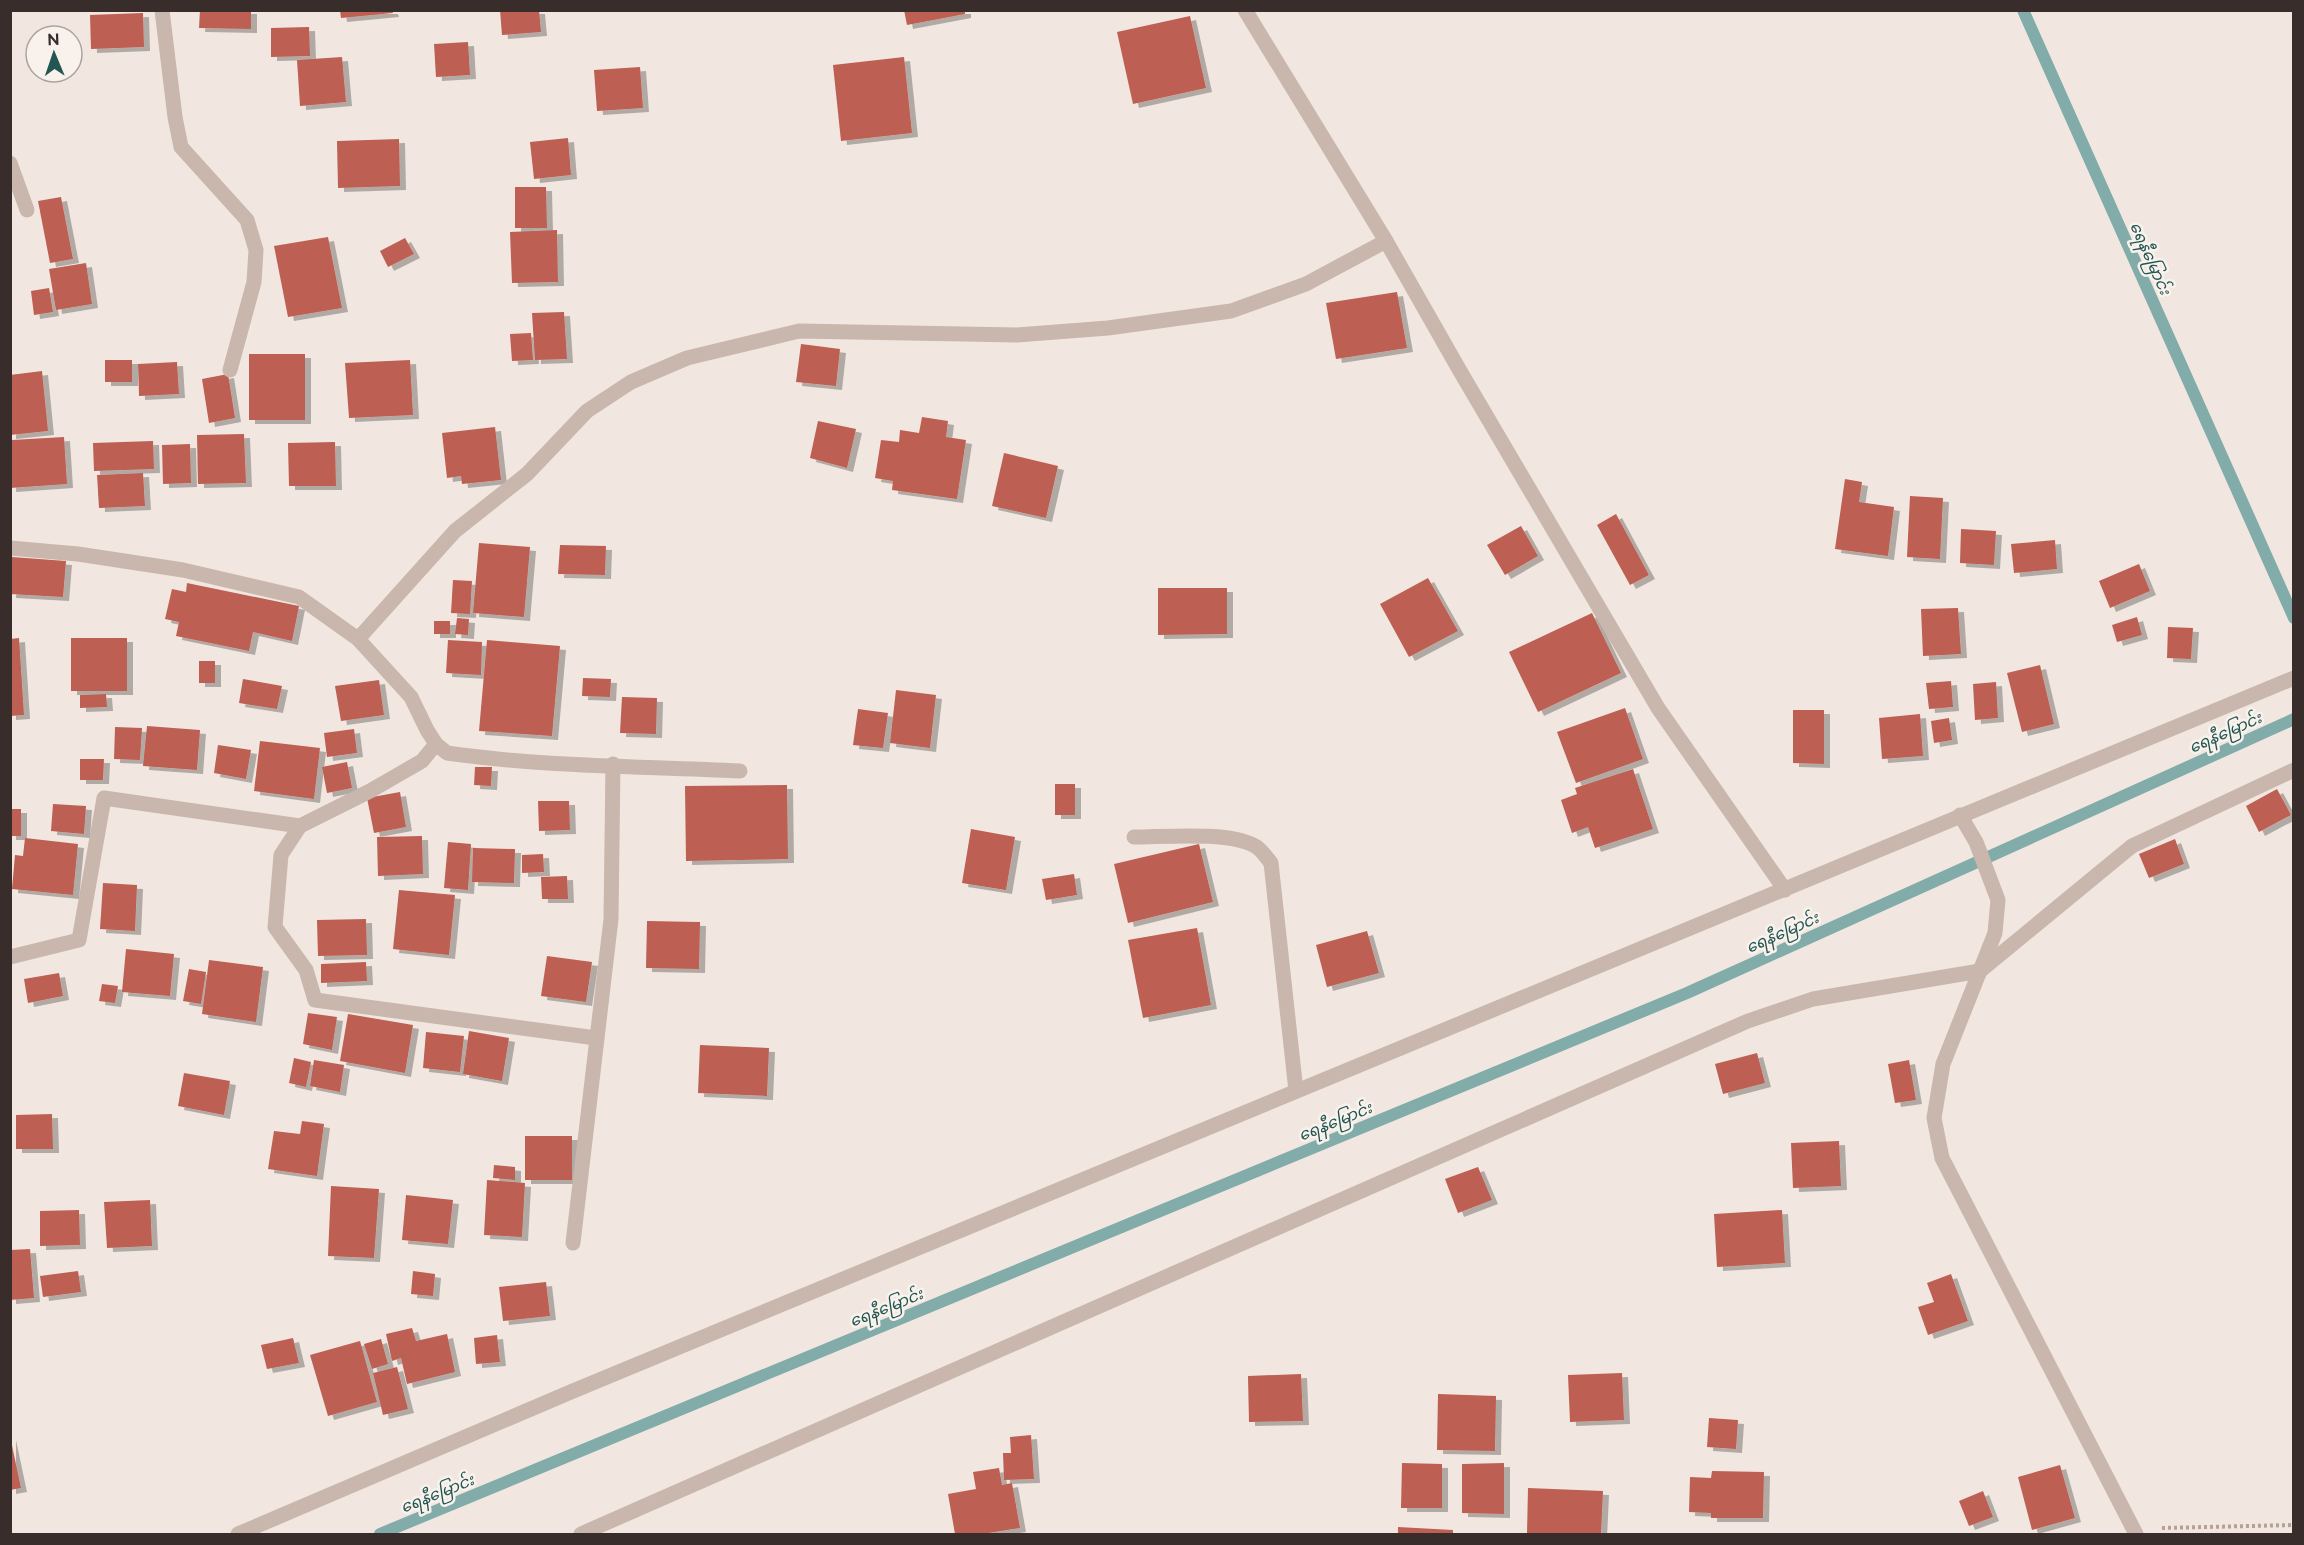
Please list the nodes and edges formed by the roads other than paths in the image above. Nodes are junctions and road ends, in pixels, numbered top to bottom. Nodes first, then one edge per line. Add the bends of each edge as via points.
1 (162, 10) edge
2 (1245, 10) edge
3 (10, 163) edge
4 (27, 210) dead end
5 (1386, 241) junction
6 (230, 370) dead end
7 (10, 549) edge
8 (358, 639) junction
9 (2294, 678) edge
10 (436, 744) junction
11 (613, 764) junction
12 (2294, 770) edge
13 (740, 771) dead end
14 (1960, 814) junction
15 (300, 826) junction
16 (1134, 837) dead end
17 (1785, 890) junction
18 (10, 957) edge
19 (1980, 971) junction
20 (596, 1038) junction
21 (1296, 1091) junction
22 (573, 1244) dead end
23 (2134, 1532) edge
24 (238, 1534) edge
25 (581, 1534) edge

1 - 6 street via 181,147 247,220 256,249 254,282
2 - 5 street
3 - 4 street
5 - 8 street via 1306,284 1231,311 1108,328 1017,335 800,331 687,358 631,382 587,411 527,474 455,531
5 - 17 street via 1658,708
7 - 8 street via 78,554 183,570 299,597
8 - 10 street via 411,697
9 - 14 street
10 - 11 street via 447,753 470,756 549,764
10 - 15 street via 422,761
11 - 13 street
11 - 20 street via 611,919
12 - 19 street via 2132,846
14 - 17 street
14 - 19 street via 1976,842 1998,900 1995,933
15 - 18 street via 104,798 79,940
15 - 20 street via 281,855 275,927 306,970 315,1000
16 - 21 street via 1236,840 1256,846 1271,863
17 - 21 street
19 - 23 street via 1943,1064 1934,1119 1942,1158
19 - 25 street via 1813,999 1748,1021
20 - 22 street
21 - 24 street

